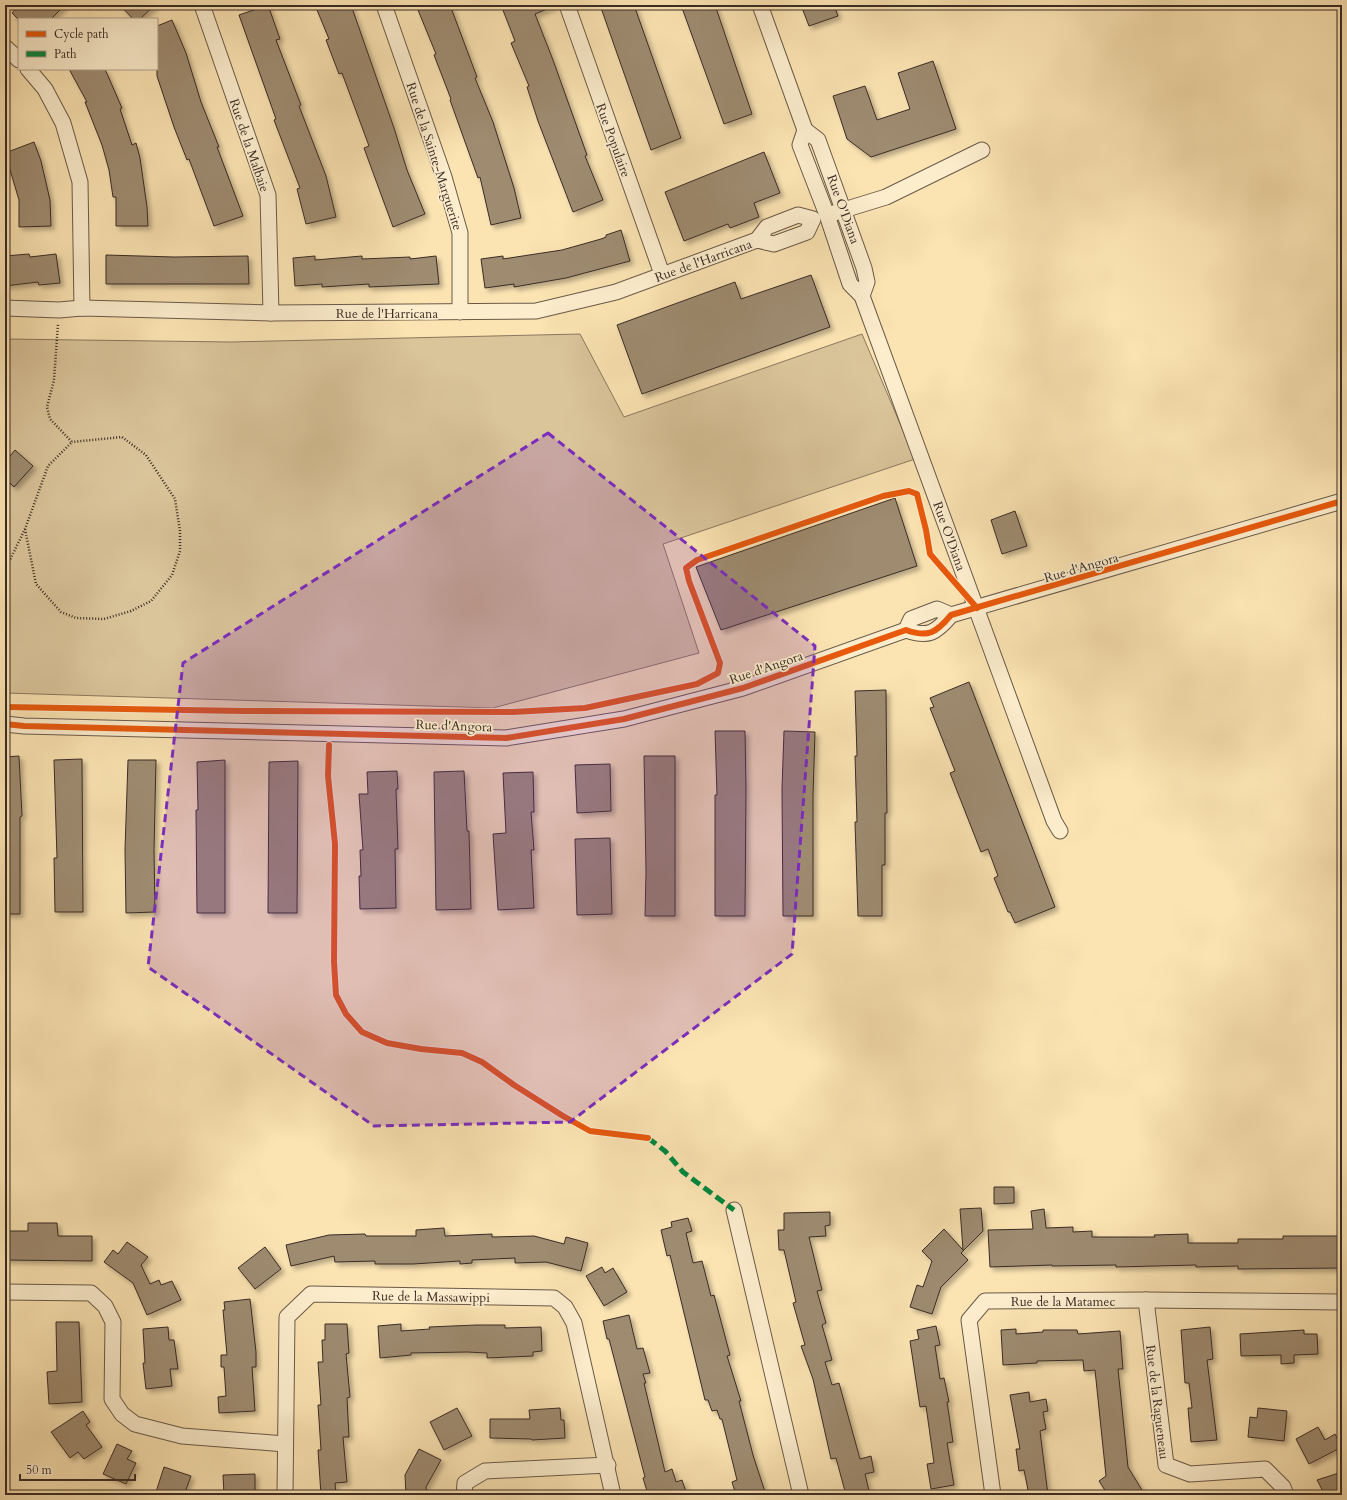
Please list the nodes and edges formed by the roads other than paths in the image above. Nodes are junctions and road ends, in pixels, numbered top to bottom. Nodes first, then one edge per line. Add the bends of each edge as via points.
1 (202, 5) edge
2 (384, 5) edge
3 (567, 5) edge
4 (760, 5) edge
5 (5, 47) edge
6 (18, 59) edge
7 (29, 70) edge
8 (805, 130) junction
9 (982, 150) dead end
10 (844, 209) junction
11 (820, 217) junction
12 (662, 274) junction
13 (862, 296) junction
14 (5, 308) edge
15 (82, 308) junction
16 (460, 312) junction
17 (271, 313) junction
18 (1342, 501) edge
19 (977, 608) junction
20 (5, 724) edge
21 (1057, 826) dead end
22 (734, 1210) dead end
23 (5, 1292) edge
24 (1146, 1300) junction
25 (1342, 1302) edge
26 (285, 1444) junction
27 (608, 1465) junction
28 (285, 1495) edge
29 (464, 1495) edge
30 (613, 1495) edge
31 (801, 1495) edge
32 (993, 1495) edge
33 (1286, 1495) edge

1 - 17 street, Rue de la Malbaie via 268,195
2 - 16 street, Rue de la Sainte-Marguerite via 444,177 460,233
3 - 12 street, Rue Populaire
4 - 8 street, Rue O'Diana
5 - 6 street
7 - 15 street via 45,89 63,123 80,182
8 - 10 street, Rue O'Diana via 818,140
8 - 11 street, Rue O'Diana via 800,145
9 - 10 street via 886,197
10 - 11 street
10 - 13 street, Rue O'Diana via 868,282
11 - 12 street, Rue de l'Harricana via 807,232 774,244 757,240
11 - 13 street, Rue O'Diana via 850,284
12 - 16 street, Rue de l'Harricana via 616,292 536,311
13 - 19 street, Rue O'Diana
14 - 15 street, Rue de l'Harricana
15 - 17 street, Rue de l'Harricana
16 - 17 street, Rue de l'Harricana
18 - 19 street, Rue d'Angora
19 - 20 street, Rue d'Angora via 951,615 940,628 920,635 906,630 743,688 624,719 506,738
19 - 21 street, Rue O'Diana
22 - 31 street
23 - 26 street via 91,1293 106,1306 113,1322 112,1398 122,1414 135,1424 182,1436
24 - 25 street, Rue de la Matamec
24 - 32 street, Rue de la Matamec via 985,1301 969,1320
24 - 33 street, Rue de la Ragueneau via 1166,1465 1190,1474 1266,1469 1283,1487
26 - 27 street, Rue de la Massawippi via 287,1317 311,1294 554,1298 565,1307 574,1323
26 - 28 street, Rue de la Massawippi
27 - 29 street via 485,1471 466,1483
27 - 30 street, Rue de la Massawippi

